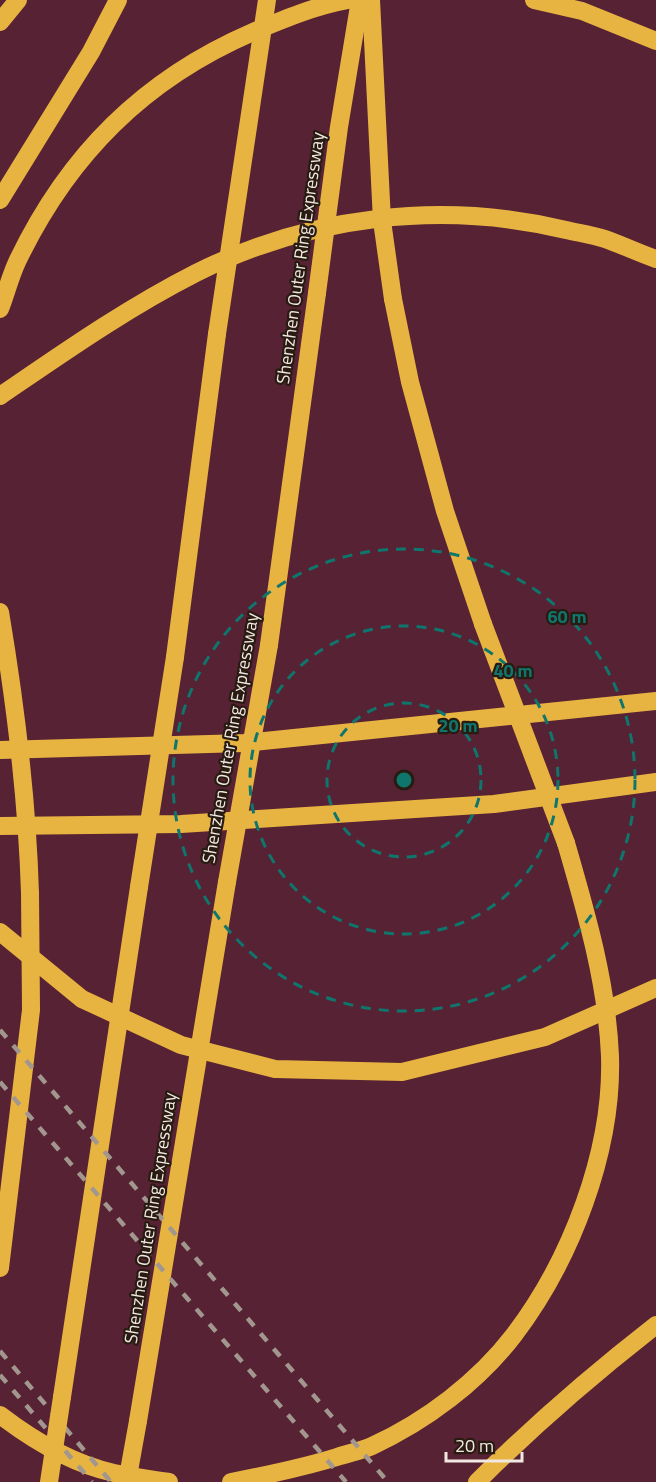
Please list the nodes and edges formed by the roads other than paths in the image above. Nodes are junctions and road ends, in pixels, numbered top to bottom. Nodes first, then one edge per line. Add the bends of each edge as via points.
1 (18, 0) edge
2 (118, 0) edge
3 (267, 0) edge
4 (348, 0) edge
5 (360, 0) edge
6 (371, 0) edge
7 (534, 0) edge
8 (0, 22) edge
9 (656, 41) edge
10 (0, 200) edge
11 (656, 259) edge
12 (0, 309) edge
13 (0, 396) edge
14 (0, 612) edge
15 (656, 701) edge
16 (0, 750) edge
17 (656, 782) edge
18 (0, 826) edge
19 (0, 932) edge
20 (656, 988) edge
21 (0, 1268) edge
22 (656, 1313) edge
23 (656, 1324) edge
24 (635, 1341) junction
25 (0, 1415) edge
26 (49, 1482) edge
27 (128, 1482) edge
28 (169, 1482) edge
29 (231, 1482) edge
30 (477, 1482) edge

1 - 8 highway
2 - 10 highway via 92,52
3 - 26 highway, bridge via 217,334 175,657
4 - 12 highway, bridge via 293,15 228,43 170,76 117,119 77,164 44,211 16,264
5 - 27 highway, Shenzhen Outer Ring Expressway, bridge via 339,127 269,645 226,882
6 - 29 highway, bridge via 382,221 410,382 445,512 566,843 590,926 610,1056 608,1111 593,1177 549,1282 513,1335 474,1378 427,1415 371,1447 297,1470
7 - 9 highway via 582,11
11 - 13 highway via 604,239 499,217 389,216 336,225 273,242 196,273 123,314
14 - 21 highway, bridge via 23,763 31,1010
15 - 16 highway via 243,743
17 - 18 highway via 494,804 182,824
19 - 20 highway, bridge via 82,999 181,1045 275,1069 402,1072 545,1037
22 - 24 highway
23 - 24 highway
24 - 30 highway via 521,1438
25 - 28 highway via 29,1438 66,1457 112,1473

